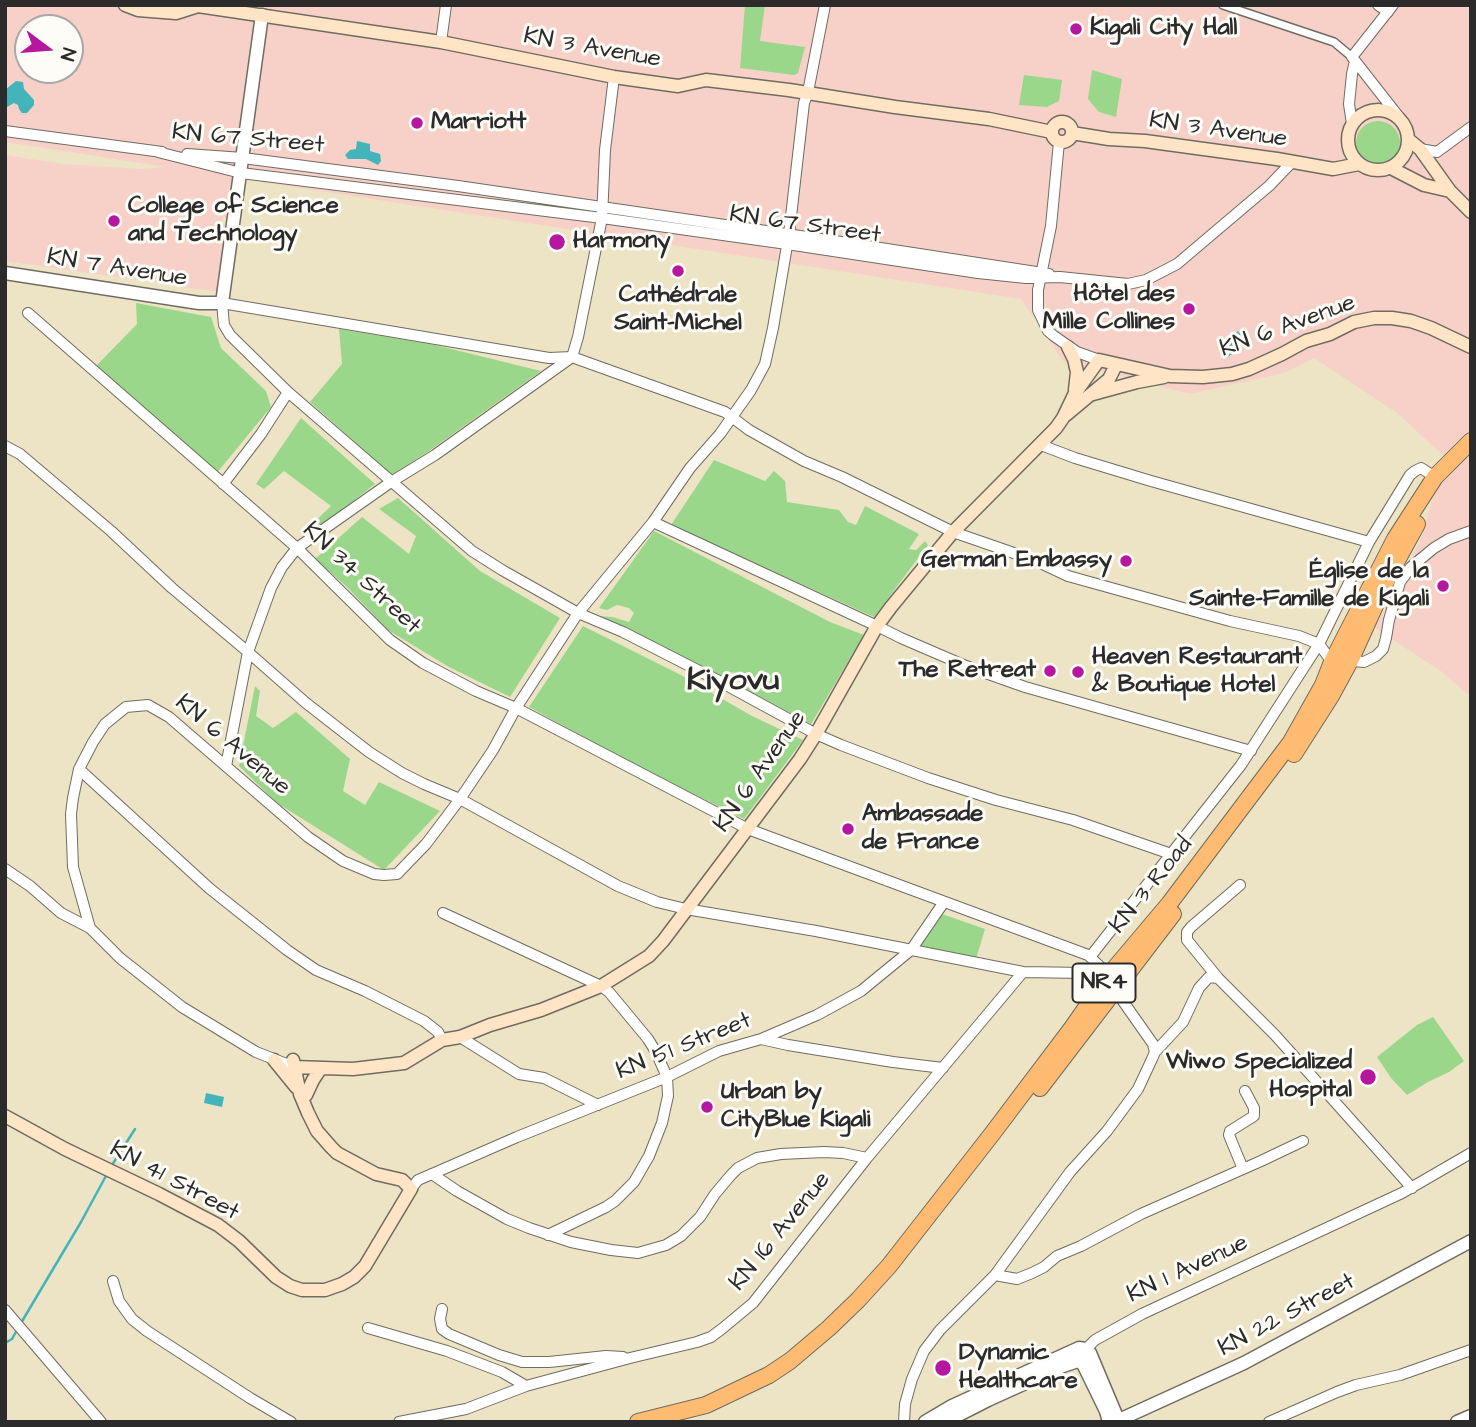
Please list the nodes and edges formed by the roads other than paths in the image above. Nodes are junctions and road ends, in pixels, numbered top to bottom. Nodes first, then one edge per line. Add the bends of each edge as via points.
1 (125, 5) edge
2 (446, 5) edge
3 (825, 5) edge
4 (1223, 5) edge
5 (1378, 5) edge
6 (1391, 9) edge
7 (261, 15) junction
8 (441, 42) junction
9 (1354, 59) junction
10 (614, 77) junction
11 (808, 92) junction
12 (1399, 117) junction
13 (1352, 124) junction
14 (1471, 127) edge
15 (5, 131) edge
16 (1055, 137) junction
17 (1409, 140) junction
18 (1420, 149) junction
19 (158, 152) junction
20 (243, 158) junction
21 (1292, 162) junction
22 (1359, 164) junction
23 (1391, 168) junction
24 (241, 173) junction
25 (1450, 191) junction
26 (603, 206) junction
27 (1471, 212) edge
28 (602, 218) junction
29 (788, 239) junction
30 (5, 273) edge
31 (1042, 276) junction
32 (222, 303) junction
33 (29, 313) dead end
34 (1068, 347) junction
35 (1471, 347) edge
36 (572, 357) junction
37 (1099, 360) junction
38 (1116, 365) junction
39 (1170, 376) junction
40 (288, 392) junction
41 (1093, 394) junction
42 (1074, 395) junction
43 (732, 416) junction
44 (1063, 418) junction
45 (1041, 445) junction
46 (5, 446) edge
47 (1470, 449) edge
48 (1435, 477) junction
49 (391, 482) junction
50 (223, 484) junction
51 (653, 522) junction
52 (1471, 531) edge
53 (953, 532) junction
54 (1369, 542) junction
55 (297, 548) junction
56 (578, 613) junction
57 (877, 626) junction
58 (1319, 644) junction
59 (248, 652) junction
60 (1350, 661) junction
61 (1332, 662) junction
62 (516, 708) junction
63 (816, 734) junction
64 (1251, 751) junction
65 (226, 766) junction
66 (79, 769) junction
67 (460, 799) junction
68 (748, 829) junction
69 (1171, 853) junction
70 (5, 869) edge
71 (1240, 885) dead end
72 (944, 902) junction
73 (686, 909) junction
74 (443, 913) dead end
75 (90, 928) junction
76 (911, 950) junction
77 (1090, 957) junction
78 (1023, 972) junction
79 (1218, 978) junction
80 (601, 986) junction
81 (1113, 988) junction
82 (460, 1037) junction
83 (761, 1039) junction
84 (442, 1040) junction
85 (244, 1045) junction
86 (419, 1052) junction
87 (1154, 1052) junction
88 (274, 1060) junction
89 (297, 1064) junction
90 (321, 1068) junction
91 (943, 1068) junction
92 (667, 1077) junction
93 (1245, 1091) dead end
94 (303, 1095) junction
95 (598, 1105) junction
96 (5, 1116) edge
97 (1303, 1141) dead end
98 (1471, 1153) edge
99 (867, 1158) junction
100 (1243, 1169) junction
101 (432, 1174) junction
102 (1412, 1188) junction
103 (411, 1189) junction
104 (548, 1235) junction
105 (1471, 1241) edge
106 (995, 1275) junction
107 (113, 1281) dead end
108 (442, 1309) dead end
109 (5, 1310) edge
110 (368, 1328) dead end
111 (1086, 1349) junction
112 (1471, 1350) edge
113 (630, 1358) junction
114 (1078, 1362) junction
115 (526, 1386) junction
116 (1471, 1416) edge
117 (1115, 1421) edge
118 (101, 1422) edge
119 (291, 1422) edge
120 (399, 1422) edge
121 (638, 1422) edge
122 (682, 1422) edge
123 (904, 1422) edge
124 (925, 1422) edge
125 (945, 1422) edge
126 (1269, 1422) edge
127 (1457, 1422) edge

1 - 7 main road, KN 3 Avenue via 176,13 198,6
2 - 8 street
3 - 11 street, KN 6 Avenue
4 - 9 street via 1334,42
5 - 6 street
6 - 9 street
7 - 8 main road, KN 3 Avenue
7 - 20 street
8 - 10 main road, KN 3 Avenue
9 - 12 street
9 - 13 street via 1349,104
10 - 11 main road, KN 3 Avenue via 678,86 705,80
10 - 26 street
11 - 16 main road, KN 3 Avenue via 989,119
11 - 29 street, KN 6 Avenue
12 - 13 main road via 1390,111 1369,110
12 - 17 main road
13 - 22 main road via 1349,148
14 - 18 street via 1437,152
15 - 19 street
16 - 21 main road, KN 3 Avenue via 1067,140 1072,133
16 - 31 street via 1051,226
17 - 18 main road
17 - 23 main road via 1404,156
18 - 25 main road
19 - 20 street, KN 67 Street
19 - 24 street, KN 67 Street
20 - 24 street
20 - 26 street, KN 67 Street
21 - 22 main road, KN 3 Avenue via 1333,169
21 - 31 street, KN 67 Street via 1269,187 1177,264 1157,275 1128,284
22 - 23 main road via 1374,170
23 - 25 main road
24 - 28 street, KN 67 Street
24 - 32 street
25 - 27 main road
26 - 28 street
26 - 29 street, KN 67 Street
28 - 29 street, KN 67 Street
28 - 36 street
29 - 31 street, KN 67 Street
29 - 43 street, KN 6 Avenue via 765,363
30 - 32 street, KN 7 Avenue
31 - 34 street via 1038,310 1048,331
32 - 36 street via 549,358
32 - 40 street via 230,335
33 - 50 street, KN 34 Street
34 - 37 street
34 - 42 main road via 1077,372
35 - 39 main road, KN 6 Avenue via 1411,321 1374,318 1354,322 1232,374
36 - 43 street
36 - 49 street
37 - 38 main road, KN 6 Avenue
37 - 42 main road, KN 6 Avenue
38 - 39 main road, KN 6 Avenue
38 - 41 main road, KN 6 Avenue
39 - 41 main road
40 - 49 street
40 - 50 street
41 - 44 main road, KN 6 Avenue
42 - 44 main road, KN 6 Avenue
43 - 51 street, KN 6 Avenue
43 - 53 street via 804,461
44 - 45 main road, KN 6 Avenue
45 - 53 main road, KN 6 Avenue
45 - 54 street
46 - 59 street via 29,461
47 - 48 highway, KN 3 Road / NR4
47 - 60 highway, KN 3 Road / NR4 via 1413,530
48 - 54 street via 1418,468
48 - 61 highway, KN 3 Road / NR4 via 1395,539
49 - 55 street
49 - 56 street via 472,551
50 - 55 street, KN 34 Street
51 - 56 street, KN 6 Avenue
51 - 57 street
52 - 60 street via 1449,539 1411,567 1400,582 1382,649 1364,662
53 - 57 main road, KN 6 Avenue
53 - 58 street via 1068,576
54 - 58 street
55 - 59 street via 271,588
55 - 62 street, KN 34 Street via 390,639 424,663
56 - 62 street, KN 6 Avenue
56 - 63 street via 718,680
57 - 63 main road, KN 6 Avenue
57 - 64 street via 1005,681
58 - 61 street
58 - 64 street
59 - 65 street
59 - 67 street via 369,752
60 - 61 street
60 - 81 highway, KN 3 Road / NR4 via 1297,750
61 - 81 highway, KN 3 Road / NR4 via 1291,742 1169,904
62 - 67 street, KN 6 Avenue
62 - 68 street, KN 34 Street
63 - 68 main road, KN 6 Avenue
63 - 69 street via 928,778
64 - 69 street
65 - 66 street, KN 6 Avenue via 148,705 126,707 105,724
65 - 67 street, KN 6 Avenue via 308,837 374,874 397,874
66 - 75 street, KN 6 Avenue via 71,814 73,867
66 - 84 street via 209,888 287,950 316,970 424,1021
67 - 73 street via 618,886
68 - 72 street, KN 34 Street
68 - 73 main road, KN 6 Avenue
69 - 77 street
70 - 75 street via 61,913
71 - 79 street via 1187,932 1187,940
72 - 76 street, KN 51 Street
72 - 77 street, KN 34 Street
73 - 76 street
73 - 80 main road, KN 6 Avenue via 649,956
74 - 80 street
75 - 85 street, KN 6 Avenue via 182,1007
76 - 78 street
76 - 83 street, KN 51 Street via 861,991
77 - 81 street
78 - 81 street via 1078,972
78 - 91 street, KN 16 Avenue
79 - 87 street via 1209,977 1199,988 1183,1022
79 - 102 street
80 - 82 main road, KN 6 Avenue
80 - 92 street via 649,1040
81 - 87 street
81 - 121 highway, KN 3 Road / NR4 via 1072,1028 889,1266 839,1318 769,1375 706,1405
81 - 122 highway, KN 3 Road / NR4 via 896,1272 852,1320 784,1377 727,1407
82 - 84 main road, KN 6 Avenue
82 - 95 street via 520,1074 544,1078
83 - 91 street
83 - 92 street, KN 51 Street via 719,1051
84 - 86 main road, KN 6 Avenue
85 - 88 street, KN 6 Avenue
85 - 89 street, KN 6 Avenue
86 - 89 main road, KN 6 Avenue via 366,1061
86 - 90 main road, KN 6 Avenue via 404,1063
87 - 106 street via 1138,1089
88 - 89 street, KN 6 Avenue
88 - 94 main road
89 - 90 main road, KN 6 Avenue
89 - 94 main road
90 - 94 main road
91 - 99 street, KN 16 Avenue
92 - 95 street, KN 51 Street
92 - 104 street via 662,1123 634,1182 606,1208
93 - 100 street via 1254,1116 1228,1135
94 - 103 main road via 322,1138 337,1153 376,1174 402,1180
95 - 101 street, KN 51 Street
96 - 103 main road, KN 41 Street via 218,1225 276,1277 302,1290 331,1289 365,1266
97 - 100 street
98 - 102 street, KN 1 Avenue
99 - 104 street via 824,1152 757,1158 731,1175 681,1236 648,1251 611,1250
99 - 113 street, KN 16 Avenue via 738,1317 704,1340
100 - 106 street via 1141,1214 1032,1273 1017,1279
101 - 103 street, KN 51 Street
101 - 104 street via 507,1219
102 - 111 street, KN 1 Avenue via 1142,1314
105 - 117 street, KN 22 Street via 1244,1363
106 - 123 street via 924,1351 910,1386
107 - 119 street via 132,1320
108 - 113 street via 443,1329 449,1334 522,1362
109 - 118 street
110 - 115 street via 465,1358
111 - 114 street
111 - 117 street
111 - 124 street, KN 1 Avenue via 1077,1348
112 - 126 street via 1356,1385
113 - 115 street, KN 16 Avenue
114 - 117 street
114 - 125 street
115 - 120 street, KN 16 Avenue via 466,1409
116 - 127 street

